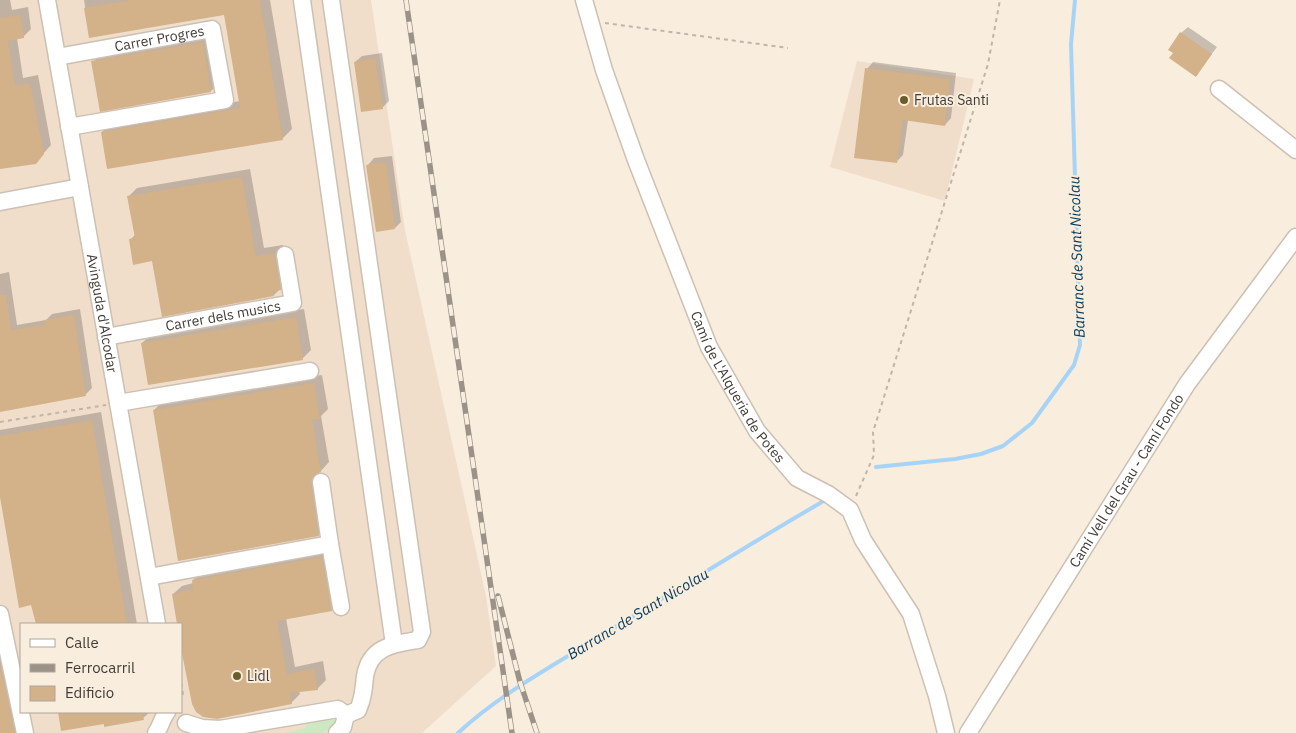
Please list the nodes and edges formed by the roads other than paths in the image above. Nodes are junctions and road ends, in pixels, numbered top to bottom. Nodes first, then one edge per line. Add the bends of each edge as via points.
1 (47, 0) edge
2 (302, 0) edge
3 (331, 0) edge
4 (584, 0) edge
5 (57, 56) junction
6 (1219, 89) dead end
7 (69, 128) junction
8 (1296, 150) edge
9 (80, 187) junction
10 (0, 202) edge
11 (1296, 238) edge
12 (285, 255) dead end
13 (106, 337) junction
14 (310, 371) dead end
15 (118, 404) junction
16 (320, 482) dead end
17 (330, 544) junction
18 (149, 577) junction
19 (341, 607) dead end
20 (0, 614) edge
21 (157, 623) edge
22 (394, 644) junction
23 (20, 706) edge
24 (22, 713) edge
25 (168, 713) edge
26 (169, 713) edge
27 (346, 715) junction
28 (186, 723) edge
29 (217, 731) edge
30 (26, 733) edge
31 (156, 733) edge
32 (167, 733) edge
33 (337, 733) edge
34 (946, 733) edge
35 (968, 733) edge

1 - 5 street, Avinguda d'Alcodar
2 - 22 street
3 - 22 street via 422,632 418,640
4 - 34 street, Camí de L'Alqueria de Potes via 604,70 636,160 708,347 757,431 797,478 850,510 863,540 910,614
5 - 7 street, Avinguda d'Alcodar
5 - 7 street, Carrer Progres via 212,29 225,100
6 - 8 street
7 - 9 street, Avinguda d'Alcodar
9 - 10 street
9 - 13 street, Avinguda d'Alcodar
11 - 35 street, Camí Vell del Grau - Camí Fondo via 1187,384
12 - 13 street, Carrer dels musics via 293,303
13 - 15 street, Avinguda d'Alcodar
14 - 15 street
15 - 18 street, Avinguda d'Alcodar
16 - 17 street
17 - 18 street
17 - 19 street
18 - 21 street, Avinguda d'Alcodar
20 - 23 street
22 - 27 street via 368,663 362,701 358,710
24 - 30 street
25 - 31 street
26 - 32 street
27 - 29 street via 338,709
27 - 33 street via 343,727
28 - 29 street

